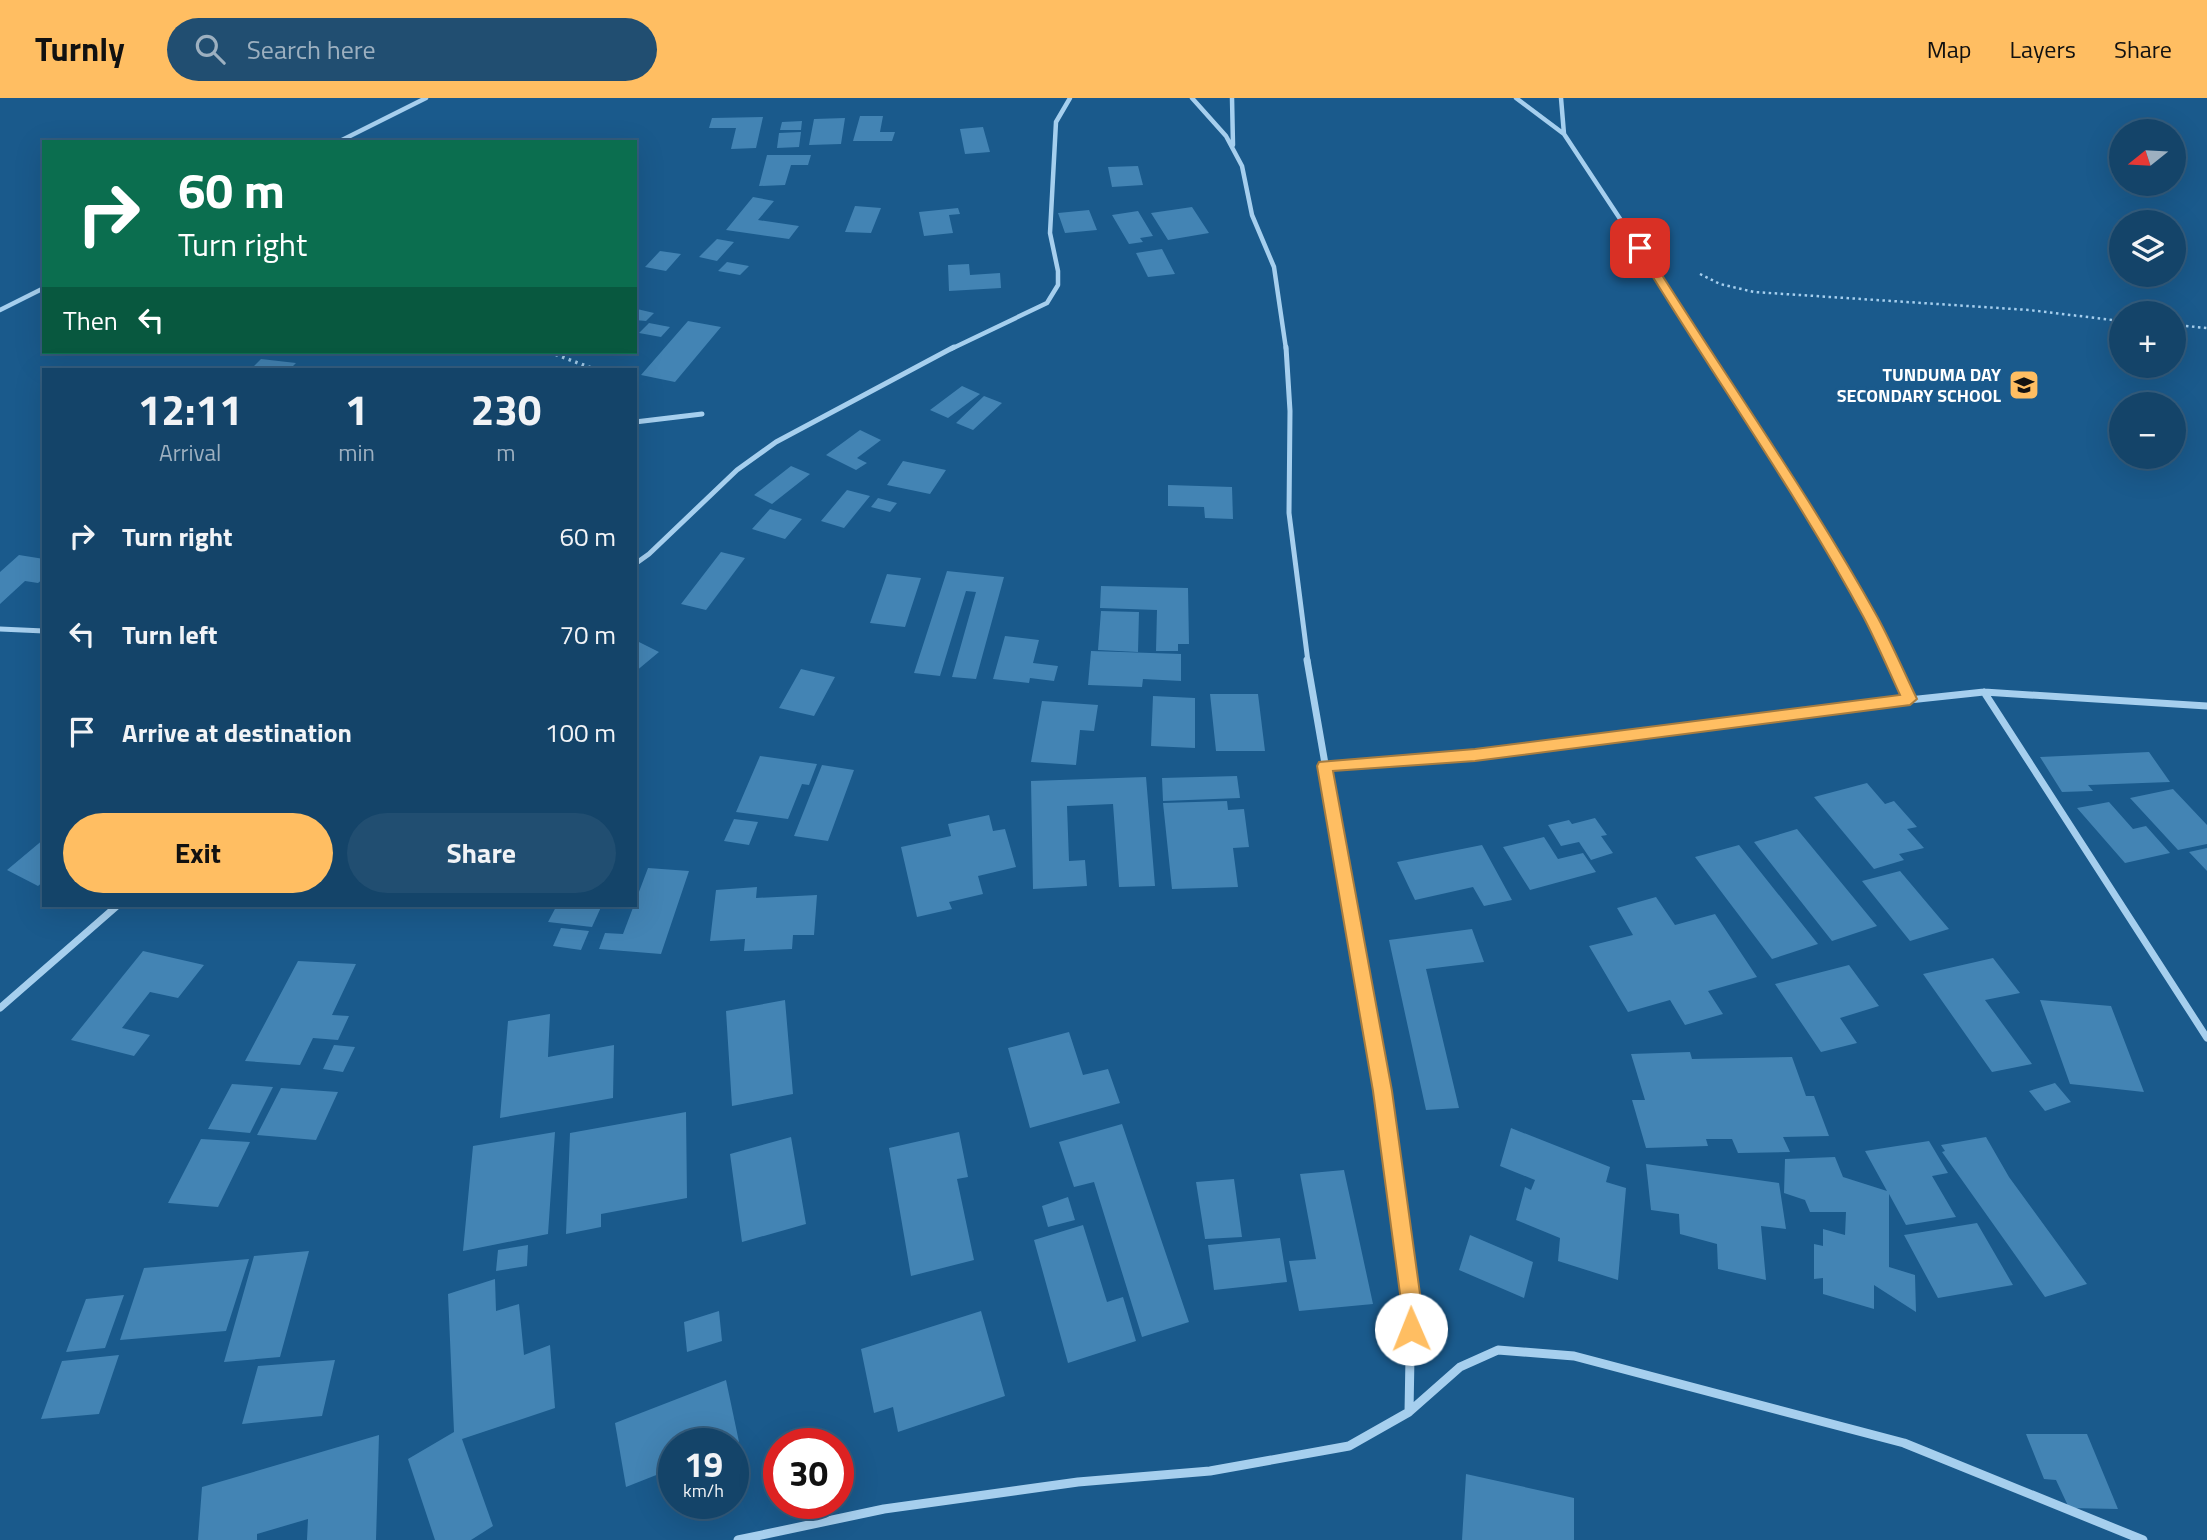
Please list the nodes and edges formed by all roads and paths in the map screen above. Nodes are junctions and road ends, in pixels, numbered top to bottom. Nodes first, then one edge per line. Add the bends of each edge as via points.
1 (426, 98) edge
2 (1070, 98) edge
3 (1192, 98) edge
4 (1232, 98) edge
5 (1516, 98) edge
6 (1562, 98) edge
7 (1564, 134) junction
8 (342, 140) edge
9 (1233, 149) junction
10 (1697, 273) dead end
11 (42, 289) edge
12 (0, 310) edge
13 (2109, 320) edge
14 (2186, 326) edge
15 (2207, 328) edge
16 (554, 354) edge
17 (591, 368) edge
18 (702, 414) dead end
19 (637, 422) edge
20 (637, 562) edge
21 (0, 629) edge
22 (42, 631) edge
23 (1984, 692) junction
24 (1910, 699) junction
25 (2207, 706) edge
26 (1324, 766) junction
27 (116, 907) edge
28 (0, 1008) edge
29 (2207, 1038) edge
30 (1409, 1412) junction
31 (738, 1540) edge
32 (2143, 1540) edge

1 - 8 street
2 - 20 street via 1056,122 1050,233 1058,285 1047,303 917,365 776,442 737,470
3 - 9 street
4 - 9 street
5 - 7 street
6 - 7 street
7 - 24 street via 1824,537 1872,619
9 - 26 street via 1242,166 1252,215 1275,267 1284,328 1290,411 1289,513
10 - 13 path via 1754,292
11 - 12 street
14 - 15 path
16 - 17 path
18 - 19 street
21 - 22 street
23 - 24 street
23 - 25 street
23 - 29 street
24 - 26 street via 1475,755
26 - 30 street via 1382,1091 1411,1301
27 - 28 street
30 - 31 street via 1349,1446 1210,1471 1078,1482 884,1509
30 - 32 street via 1460,1367 1498,1350 1574,1356 1904,1443

